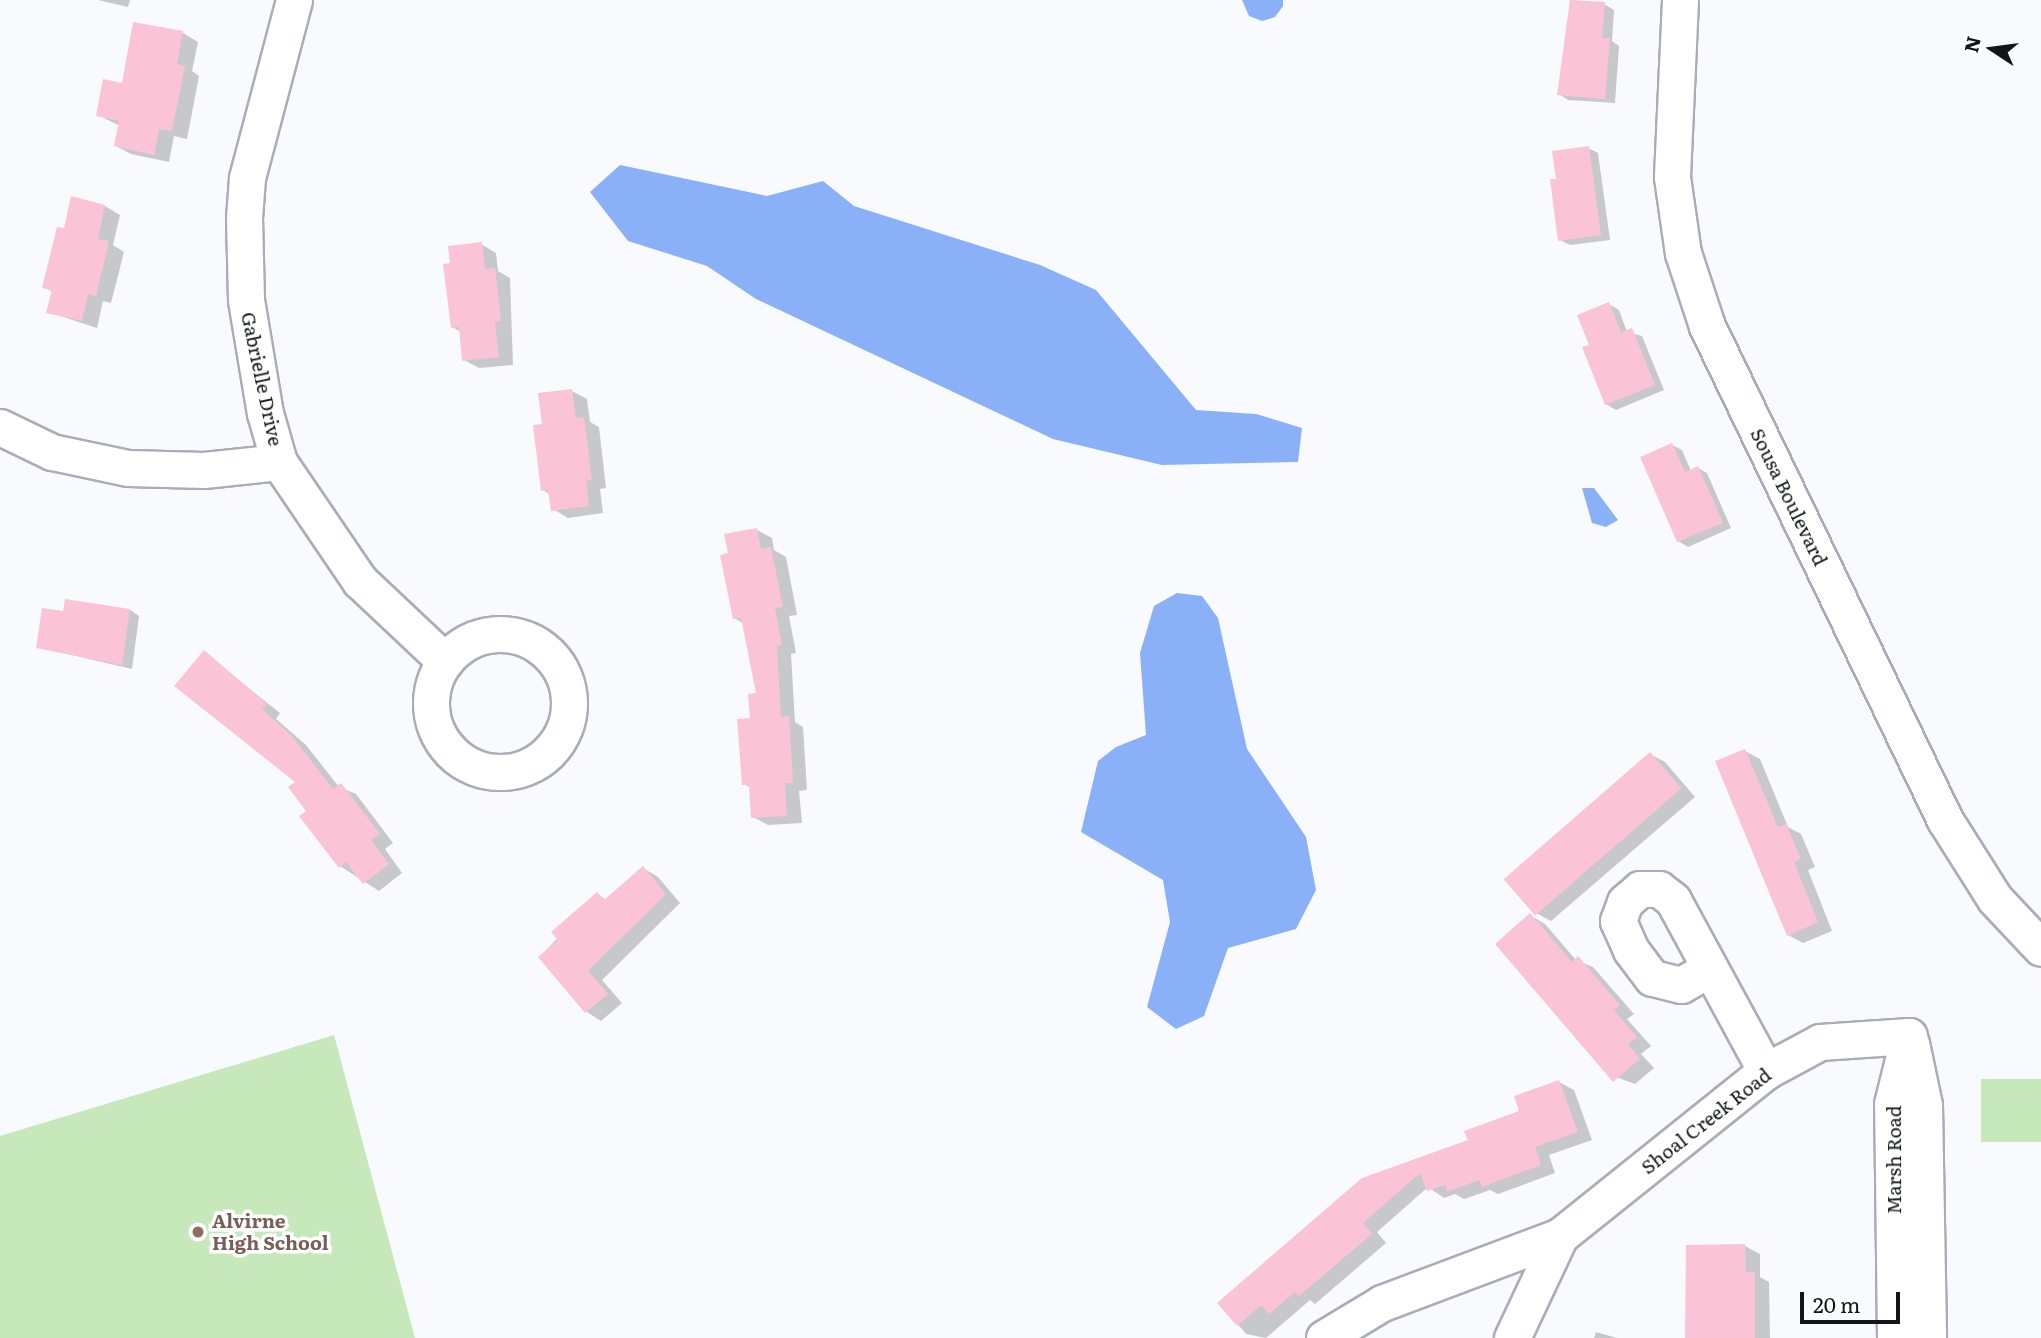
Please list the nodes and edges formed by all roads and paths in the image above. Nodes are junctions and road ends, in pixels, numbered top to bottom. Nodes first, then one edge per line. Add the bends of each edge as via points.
1 (294, 0) edge
2 (1680, 0) edge
3 (0, 427) edge
4 (279, 462) junction
5 (445, 661) dead end
6 (2041, 948) edge
7 (1707, 970) dead end
8 (1909, 1036) junction
9 (1766, 1071) junction
10 (1560, 1236) junction
11 (1324, 1338) edge
12 (1512, 1338) edge
13 (1895, 1338) edge
14 (1928, 1338) edge

1 - 4 street, Gabrielle Drive via 247,178 244,218 250,339
2 - 6 street, Sousa Boulevard via 1672,177 1683,253 1707,326 1945,820 1995,899
3 - 4 street via 52,452 128,468 204,470
4 - 5 street, Gabrielle Drive via 360,581
7 - 9 street
8 - 9 street, Shoal Creek Road via 1820,1042
8 - 13 street, Marsh Road via 1892,1104
8 - 14 street, Marsh Road via 1924,1105
9 - 10 street, Shoal Creek Road
10 - 11 street, Shoal Creek Road via 1382,1303
10 - 12 street, Shoal Creek Road

